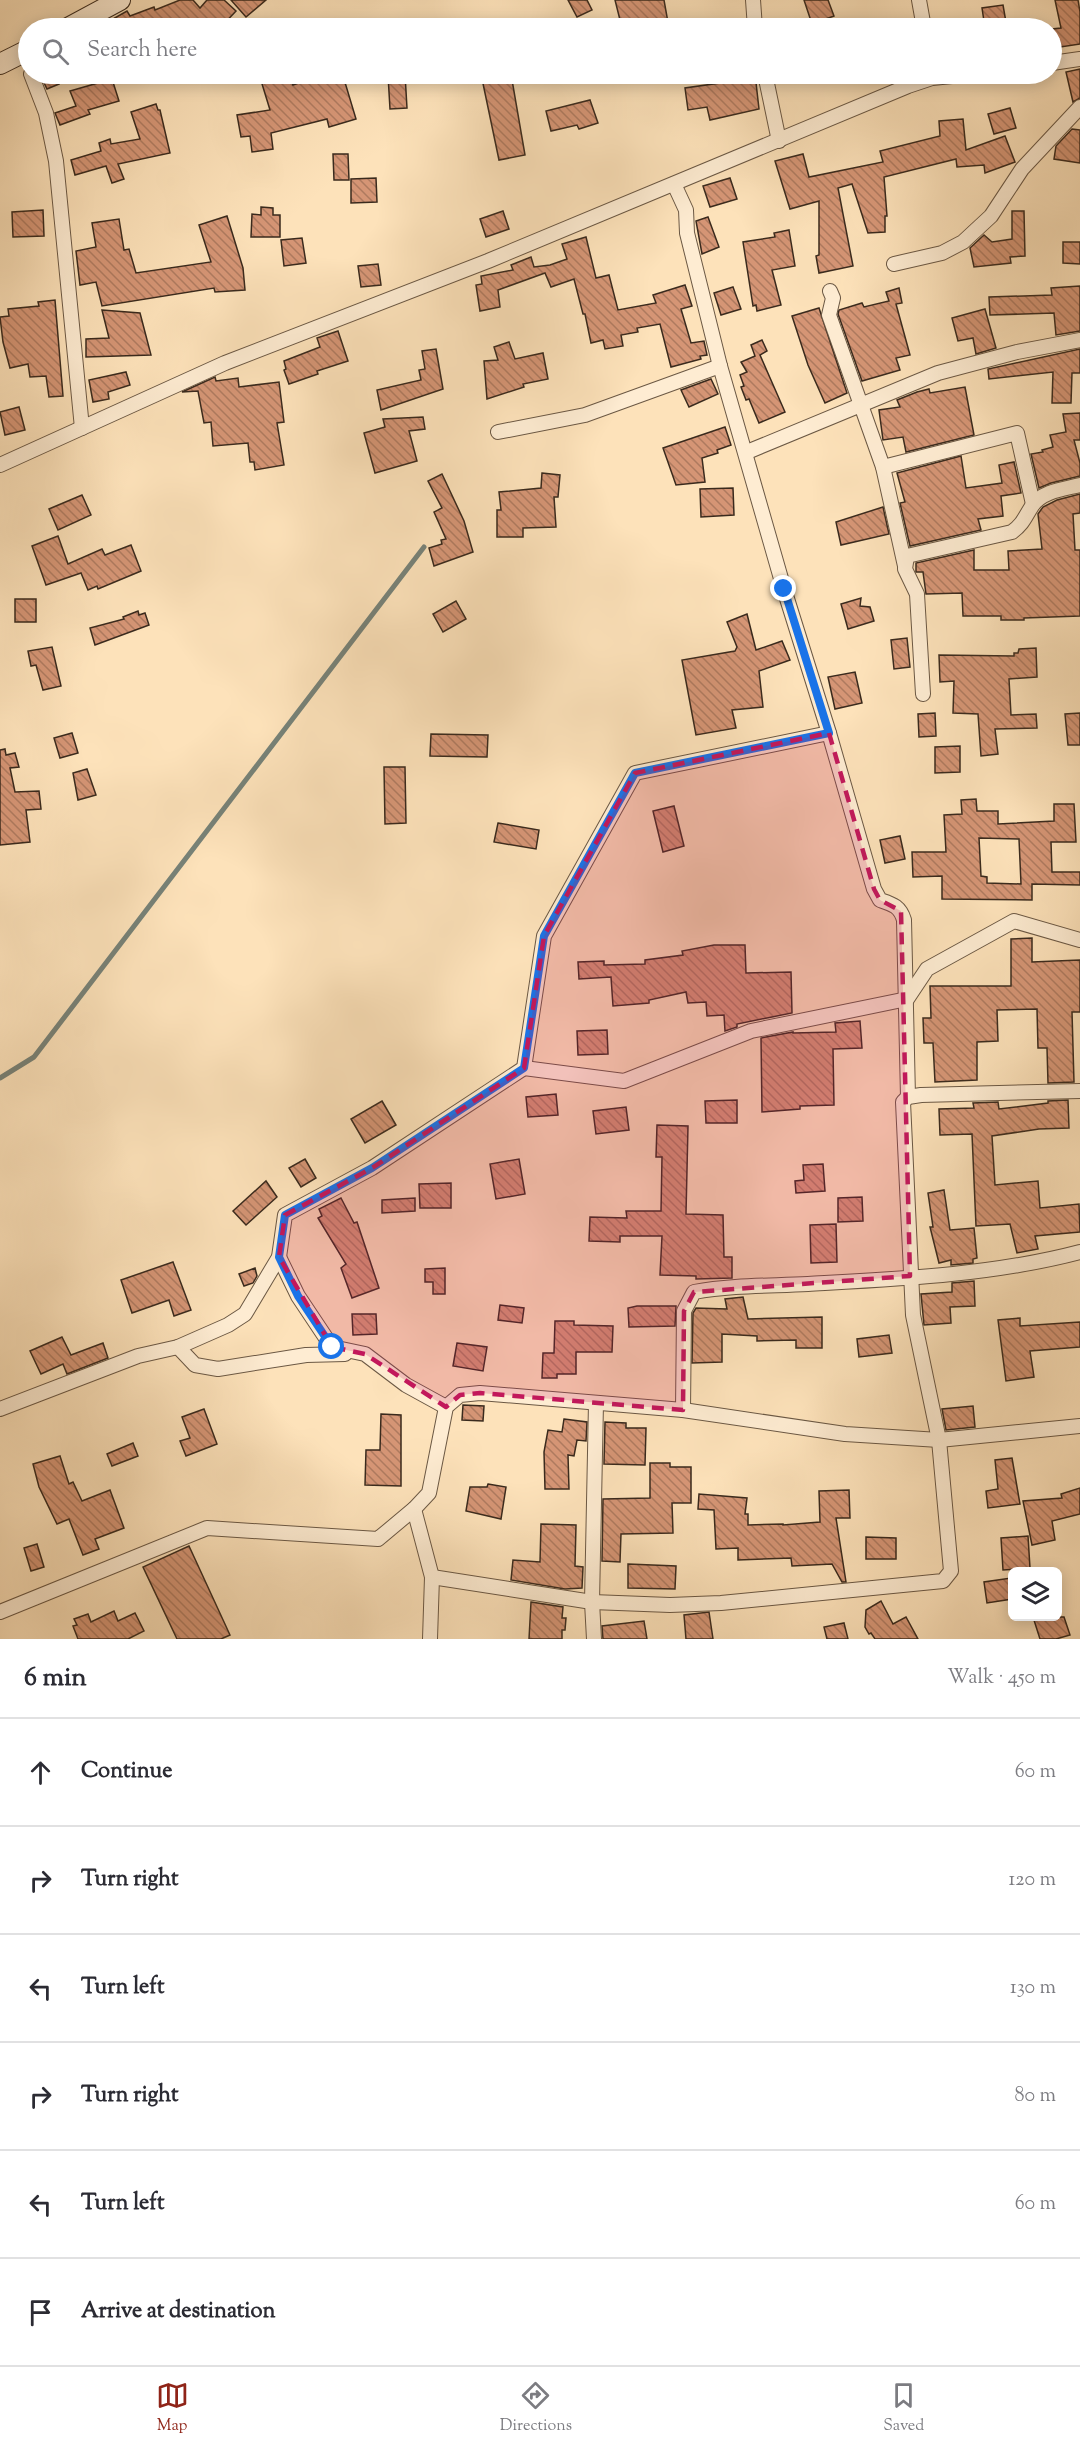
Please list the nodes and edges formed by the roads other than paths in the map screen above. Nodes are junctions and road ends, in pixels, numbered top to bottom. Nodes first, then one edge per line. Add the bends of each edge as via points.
1 (120, 0) edge
2 (753, 0) edge
3 (919, 0) edge
4 (87, 18) edge
5 (754, 18) edge
6 (922, 18) edge
7 (18, 59) edge
8 (1080, 59) edge
9 (1062, 62) edge
10 (0, 64) edge
11 (35, 84) edge
12 (767, 84) edge
13 (913, 84) edge
14 (1080, 107) edge
15 (778, 141) junction
16 (674, 184) junction
17 (894, 264) dead end
18 (830, 291) dead end
19 (1080, 340) edge
20 (720, 366) junction
21 (861, 406) junction
22 (82, 428) junction
23 (498, 432) dead end
24 (747, 452) junction
25 (0, 465) edge
26 (883, 466) junction
27 (1080, 485) edge
28 (1033, 504) junction
29 (905, 568) junction
30 (923, 694) dead end
31 (829, 733) junction
32 (1080, 940) edge
33 (907, 999) junction
34 (524, 1068) junction
35 (1080, 1090) edge
36 (908, 1097) junction
37 (1080, 1252) edge
38 (279, 1257) junction
39 (910, 1276) junction
40 (178, 1347) junction
41 (365, 1354) junction
42 (596, 1403) junction
43 (446, 1407) junction
44 (0, 1409) edge
45 (683, 1410) junction
46 (1080, 1426) edge
47 (939, 1440) junction
48 (414, 1509) junction
49 (432, 1577) junction
50 (592, 1602) junction
51 (0, 1612) edge
52 (430, 1639) edge
53 (594, 1639) edge

1 - 4 street
2 - 5 street
3 - 6 street
7 - 10 street
8 - 9 street
11 - 22 street via 46,113 56,161
12 - 15 street
13 - 15 street
14 - 17 street via 1022,169 991,216 963,242 942,253
15 - 16 street
16 - 20 street via 686,210 687,233
16 - 22 street via 225,363
18 - 21 street via 833,298 829,315
19 - 21 street via 938,374
20 - 23 street via 585,415
20 - 24 street
21 - 24 street
21 - 26 street
22 - 25 street
24 - 31 street
26 - 28 street via 1017,433
26 - 29 street
27 - 28 street via 1042,496
28 - 29 street via 1023,525 1012,532 907,556
29 - 30 street via 917,594
31 - 33 street via 874,889 879,900 894,904 901,911 904,920
31 - 34 street via 635,773 544,936
32 - 33 street via 1014,921 927,969
33 - 34 street via 751,1031 624,1081
33 - 36 street
34 - 38 street via 372,1168 285,1215
35 - 36 street
36 - 39 street via 903,1102
37 - 39 street via 1000,1269
38 - 40 street via 244,1314
38 - 41 street via 298,1296 332,1347
39 - 45 street via 725,1286 694,1292 684,1311
39 - 47 street via 913,1315
40 - 41 street via 195,1365 218,1370 306,1355
40 - 44 street via 138,1356
41 - 43 street via 406,1385
42 - 43 street via 480,1393 460,1395
42 - 45 street
42 - 50 street
43 - 48 street via 429,1493
45 - 47 street via 844,1434
46 - 47 street
47 - 50 street via 951,1571 943,1581 722,1603
48 - 49 street
48 - 51 street via 378,1539 207,1528
49 - 50 street
49 - 52 street
50 - 53 street

